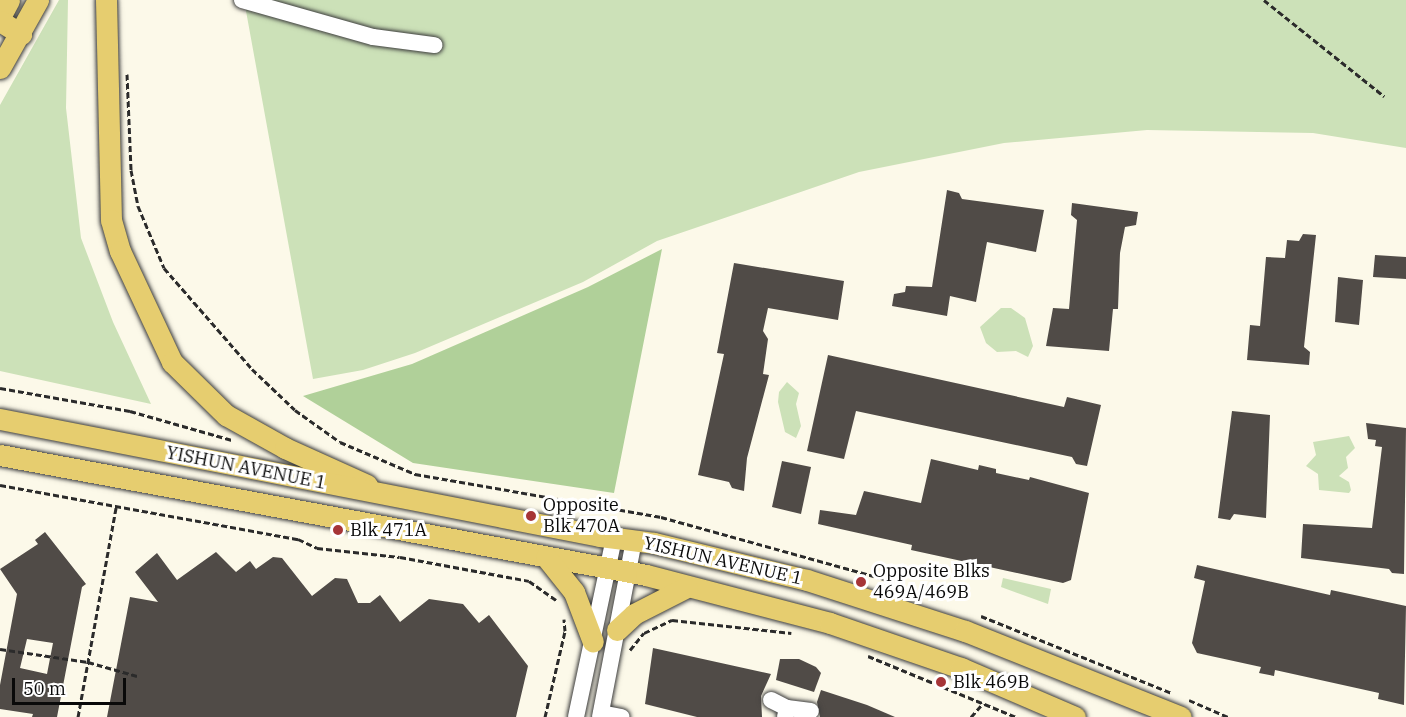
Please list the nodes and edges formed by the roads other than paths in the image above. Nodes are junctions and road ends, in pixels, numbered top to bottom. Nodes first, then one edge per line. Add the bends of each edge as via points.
1 (9, 0) edge
2 (38, 0) edge
3 (106, 0) edge
4 (242, 0) edge
5 (0, 19) edge
6 (21, 34) junction
7 (434, 45) dead end
8 (0, 68) edge
9 (0, 419) edge
10 (0, 455) edge
11 (389, 496) junction
12 (624, 539) junction
13 (546, 556) junction
14 (619, 570) junction
15 (687, 586) junction
16 (617, 630) junction
17 (593, 642) junction
18 (771, 700) dead end
19 (811, 711) dead end
20 (786, 712) edge
21 (601, 715) edge
22 (576, 717) edge
23 (622, 717) edge
24 (1075, 717) edge
25 (1181, 717) edge

1 - 5 main road
2 - 6 main road
3 - 11 main road via 111,220 120,251 172,362 226,415 285,448
4 - 7 street via 373,37
5 - 6 main road
6 - 8 main road
9 - 11 main road, YISHUN AVENUE 1
10 - 13 main road, YISHUN AVENUE 1
11 - 12 main road, YISHUN AVENUE 1
12 - 14 street
12 - 25 main road, YISHUN AVENUE 1 via 807,580 965,631
13 - 14 main road, YISHUN AVENUE 1
13 - 17 main road via 574,592
14 - 15 main road, YISHUN AVENUE 1
14 - 16 street
14 - 17 street
15 - 16 main road via 634,614
15 - 24 main road, YISHUN AVENUE 1 via 830,623 961,668
16 - 21 street
17 - 22 street
18 - 20 street
19 - 20 street
21 - 23 street

